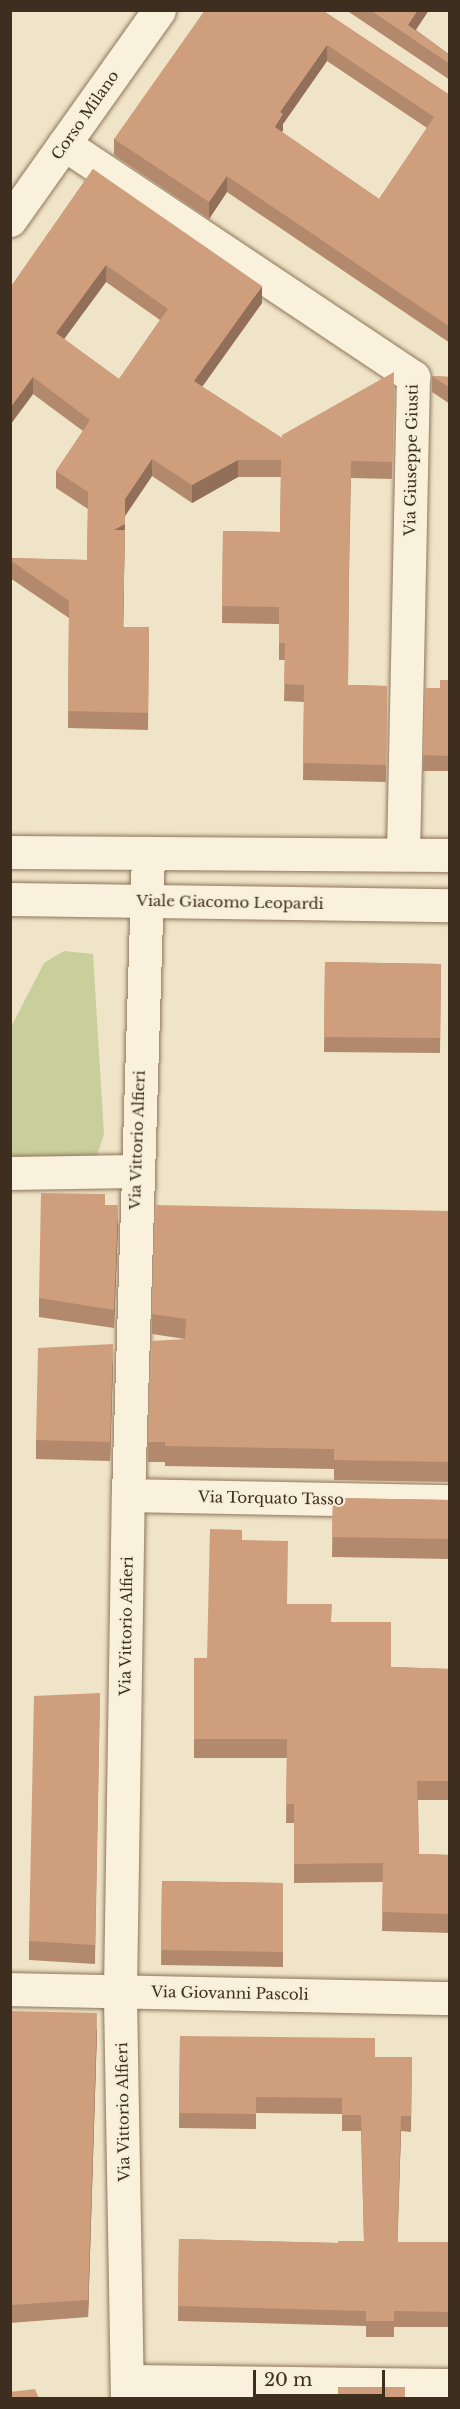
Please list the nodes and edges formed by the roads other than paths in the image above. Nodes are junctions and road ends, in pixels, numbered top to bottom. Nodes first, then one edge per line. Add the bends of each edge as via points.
1 (159, 10) edge
2 (64, 144) junction
3 (10, 220) edge
4 (10, 852) edge
5 (147, 854) junction
6 (404, 854) junction
7 (450, 855) edge
8 (10, 899) edge
9 (145, 901) junction
10 (450, 906) edge
11 (136, 1171) junction
12 (10, 1173) edge
13 (128, 1495) junction
14 (450, 1501) edge
15 (10, 1989) edge
16 (120, 1990) junction
17 (450, 1998) edge
18 (450, 2385) edge
19 (128, 2390) edge

1 - 2 street, Corso Milano
2 - 3 street, Corso Milano
2 - 6 street, Via Giuseppe Giusti via 413,377
4 - 5 street
5 - 6 street
5 - 9 street, Via Vittorio Alfieri
6 - 7 street
8 - 9 street, Viale Giacomo Leopardi
9 - 10 street, Viale Giacomo Leopardi
9 - 11 street, Via Vittorio Alfieri
11 - 12 street
11 - 13 street, Via Vittorio Alfieri
13 - 14 street, Via Torquato Tasso
13 - 16 street, Via Vittorio Alfieri
15 - 16 street, Via Giovanni Pascoli
16 - 17 street, Via Giovanni Pascoli
16 - 19 street, Via Vittorio Alfieri
18 - 19 street

